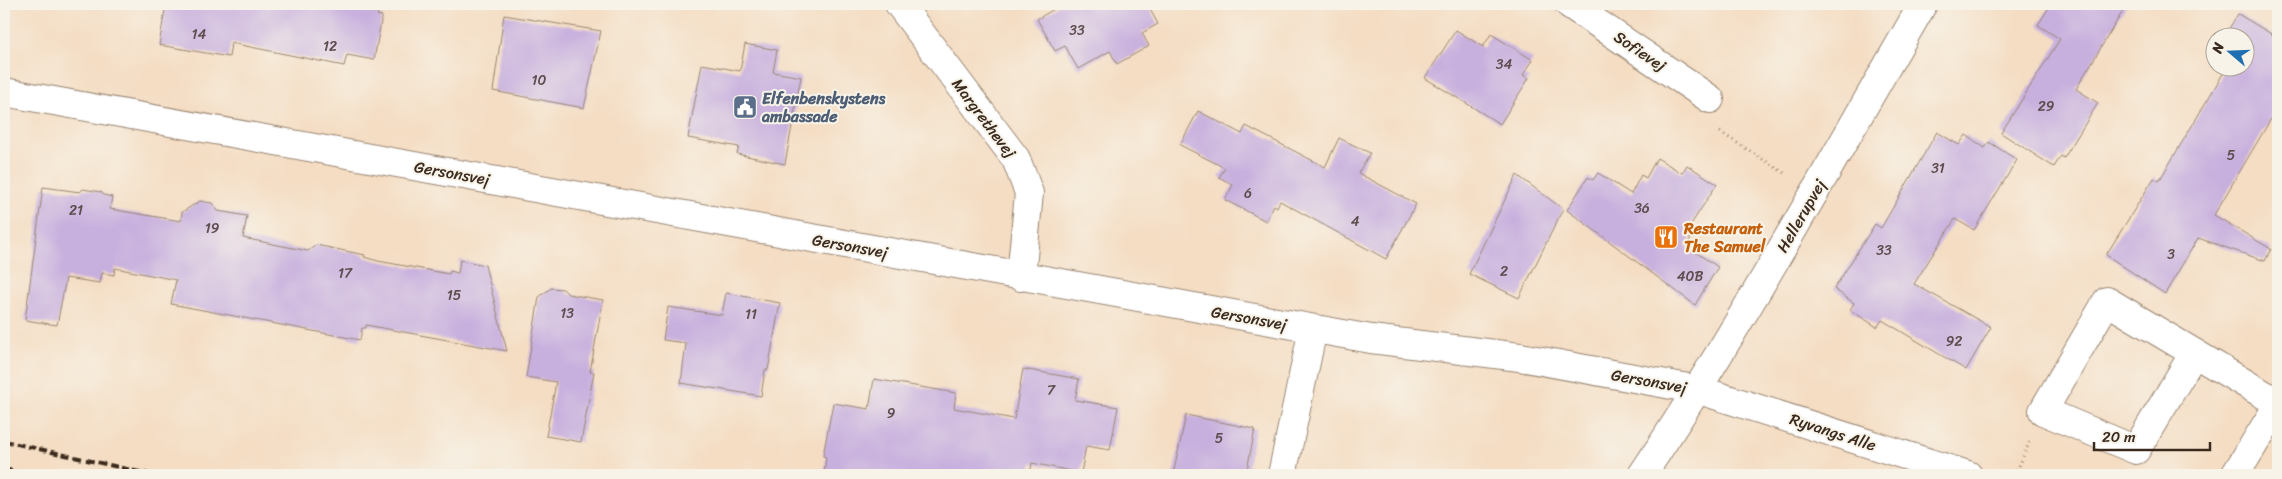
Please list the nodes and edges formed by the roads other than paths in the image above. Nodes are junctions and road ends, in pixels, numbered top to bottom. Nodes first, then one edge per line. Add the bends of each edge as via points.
1 (899, 4) edge
2 (1569, 4) edge
3 (1923, 4) edge
4 (4, 92) edge
5 (1710, 99) road end
6 (1021, 277) junction
7 (1313, 329) junction
8 (2194, 353) junction
9 (1699, 390) junction
10 (2278, 404) edge
11 (1282, 475) edge
12 (1642, 475) edge
13 (1968, 475) edge
14 (2235, 475) edge

1 - 6 street, Margrethevej via 1016,159 1029,193
2 - 5 street, Sofievej
3 - 9 street, Hellerupvej
4 - 6 street, Gersonsvej
6 - 7 street, Gersonsvej
7 - 9 street, Gersonsvej via 1520,358
7 - 11 street
8 - 8 street via 2107,301 2043,411 2136,450
8 - 10 street
9 - 12 street, Hellerupvej
9 - 13 street, Ryvangs Alle
10 - 14 street

